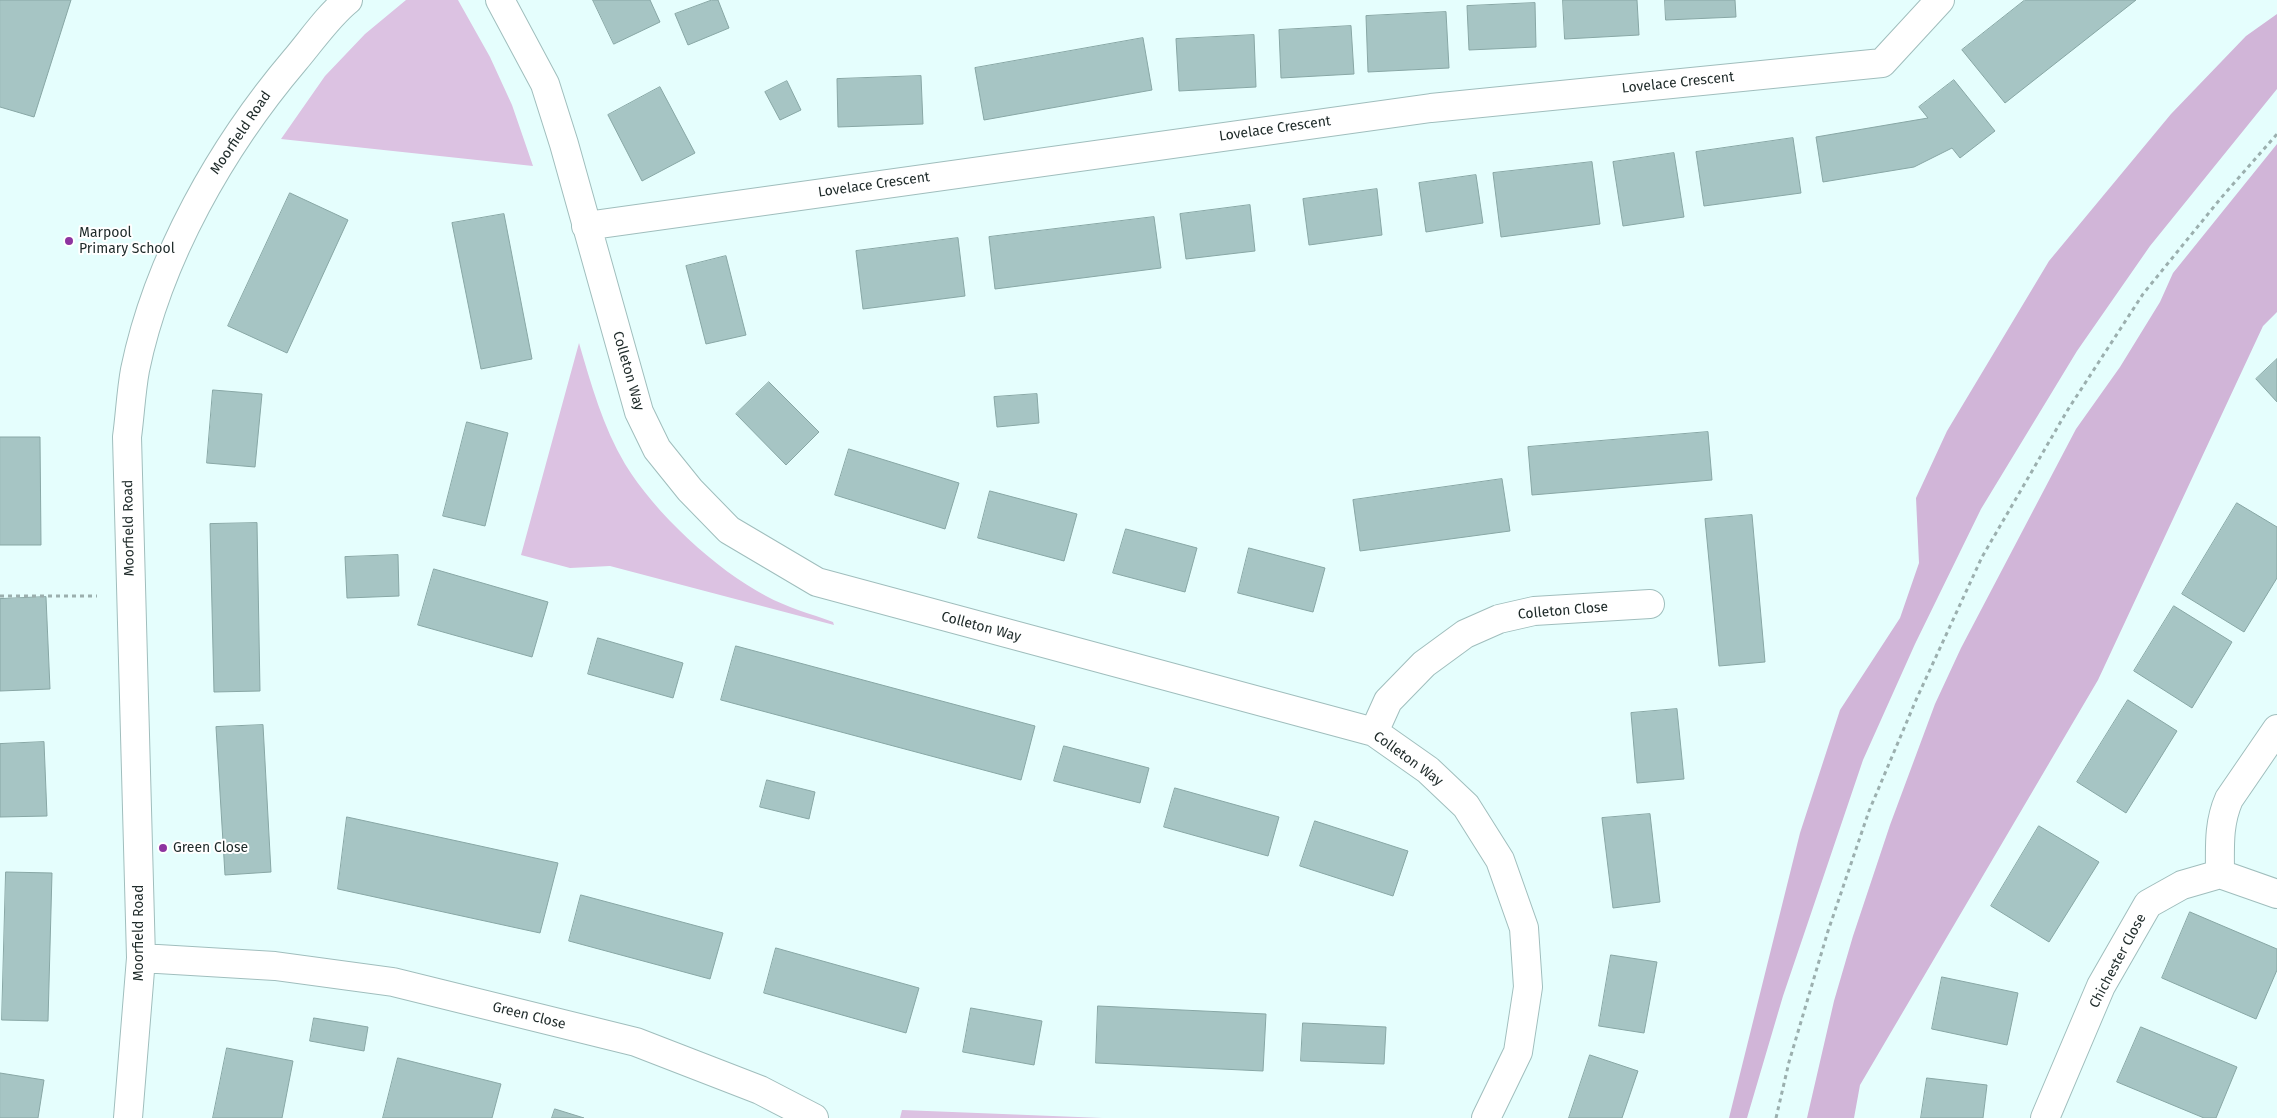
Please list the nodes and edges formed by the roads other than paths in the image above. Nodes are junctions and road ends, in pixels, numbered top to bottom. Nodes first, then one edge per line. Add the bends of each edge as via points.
1 (348, 0) edge
2 (500, 0) edge
3 (1940, 0) edge
4 (586, 226) junction
5 (1650, 604) dead end
6 (2277, 729) edge
7 (1374, 732) junction
8 (2220, 874) junction
9 (2277, 894) edge
10 (141, 958) junction
11 (128, 1118) edge
12 (814, 1118) edge
13 (1486, 1118) edge
14 (2045, 1118) edge

1 - 10 street, Moorfield Road via 272,87 214,172 182,235 154,304 135,370 127,437
2 - 4 street, Colleton Way via 545,84
3 - 4 street, Lovelace Crescent via 1882,63 1431,108
4 - 7 street, Colleton Way via 638,412 657,448 690,490 729,530 817,582
5 - 7 street, Colleton Close via 1534,611 1499,619 1465,634 1424,664 1388,700
6 - 8 street via 2223,812
7 - 13 street, Colleton Way via 1428,770 1466,806 1500,860 1524,928 1528,987 1518,1052
8 - 9 street
8 - 14 street, Chichester Close via 2182,885 2148,904 2101,986
10 - 11 street, Moorfield Road
10 - 12 street, Green Close via 275,966 393,982 636,1042 760,1090

